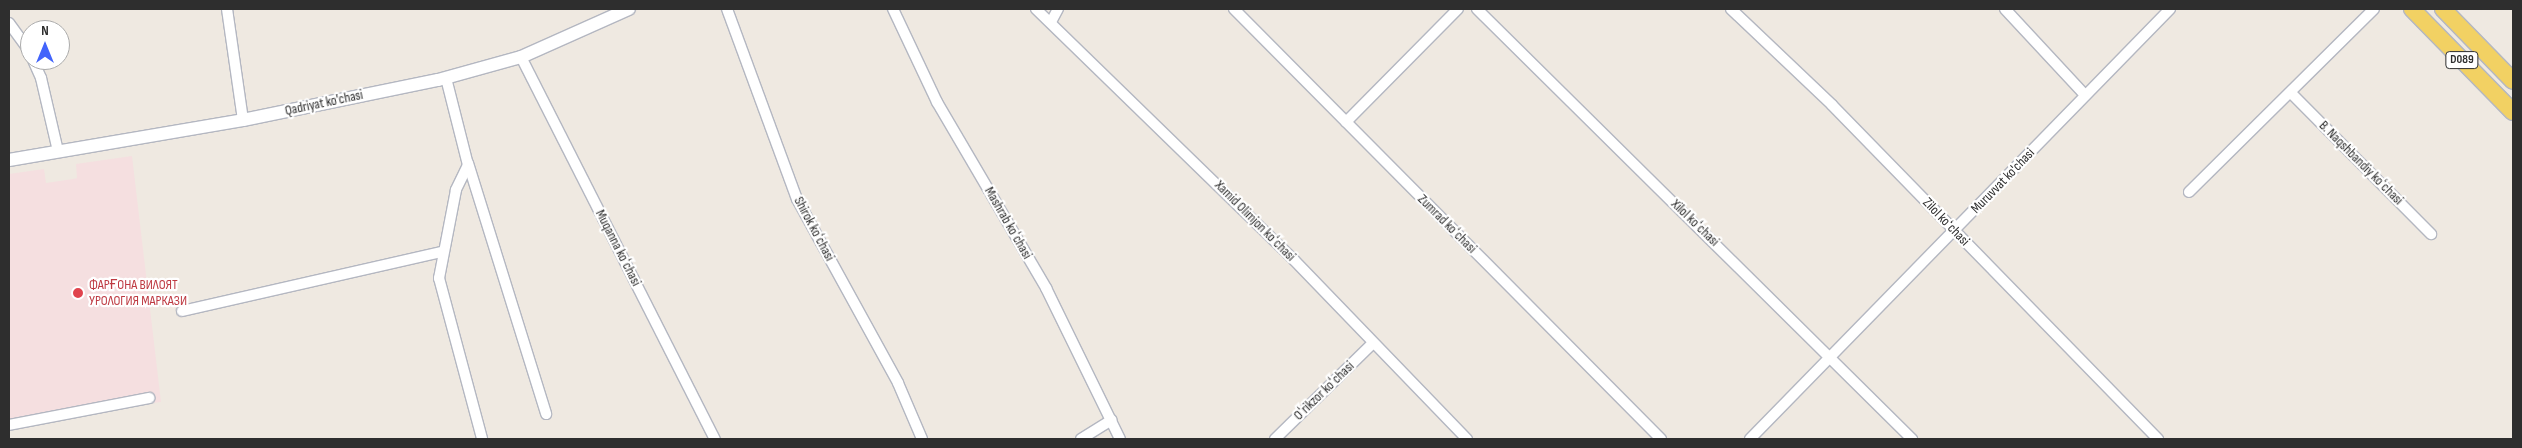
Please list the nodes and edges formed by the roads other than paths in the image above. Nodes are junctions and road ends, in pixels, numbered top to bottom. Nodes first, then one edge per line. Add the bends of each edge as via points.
1 (227, 9) edge
2 (629, 9) edge
3 (727, 9) edge
4 (893, 9) edge
5 (1036, 9) edge
6 (1058, 9) edge
7 (1234, 9) edge
8 (1458, 9) edge
9 (1477, 9) edge
10 (1731, 9) edge
11 (2005, 9) edge
12 (2170, 9) edge
13 (2374, 9) edge
14 (2412, 9) edge
15 (2443, 9) edge
16 (9, 22) edge
17 (1051, 22) junction
18 (20, 38) edge
19 (520, 57) junction
20 (38, 70) edge
21 (446, 78) junction
22 (2513, 81) edge
23 (2291, 93) junction
24 (2085, 95) junction
25 (2513, 112) edge
26 (243, 120) junction
27 (1346, 122) junction
28 (58, 151) junction
29 (467, 159) junction
30 (9, 160) edge
31 (2189, 192) dead end
32 (1955, 231) junction
33 (2431, 234) dead end
34 (442, 252) junction
35 (182, 311) dead end
36 (1373, 343) junction
37 (1831, 357) junction
38 (149, 398) dead end
39 (546, 414) dead end
40 (1111, 420) junction
41 (9, 424) edge
42 (482, 439) edge
43 (715, 439) edge
44 (922, 439) edge
45 (1081, 439) edge
46 (1120, 439) edge
47 (1275, 439) edge
48 (1468, 439) edge
49 (1661, 439) edge
50 (1750, 439) edge
51 (1912, 439) edge
52 (2158, 439) edge

1 - 26 street
2 - 19 street, Qadriyat ko'chasi
3 - 44 street, Shirok koʻchasi via 797,199 898,383
4 - 40 street, Mashrab koʻchasi via 938,102 1046,288
5 - 17 street, Xamid Olimjon koʻchasi
6 - 17 street
7 - 27 street, Zumrad koʻchasi
8 - 27 street
9 - 37 street, Xilol koʻchasi
10 - 32 street, Zilol koʻchasi via 1832,104
11 - 24 street
12 - 24 street, Muruvvat ko'chasi
13 - 23 street
14 - 25 main road, D089
15 - 22 main road, D089
16 - 18 street
17 - 36 street, Xamid Olimjon koʻchasi via 1287,253
19 - 21 street, Qadriyat ko'chasi
19 - 43 street, Muqanna koʻchasi
20 - 28 street
21 - 26 street, Qadriyat ko'chasi
21 - 29 street
23 - 31 street
23 - 33 street, B. Naqshbandiy koʻchasi
24 - 32 street, Muruvvat ko'chasi
26 - 28 street, Qadriyat ko'chasi
27 - 49 street, Zumrad koʻchasi
28 - 30 street, Qadriyat ko'chasi
29 - 34 street via 468,165 456,190
29 - 39 street
32 - 37 street, Muruvvat ko'chasi
32 - 52 street, Zilol koʻchasi
34 - 35 street
34 - 42 street via 439,278
36 - 47 street, Oʻrikzor koʻchasi
36 - 48 street, Xamid Olimjon koʻchasi
37 - 50 street, Muruvvat ko'chasi
37 - 51 street, Xilol koʻchasi
38 - 41 street
40 - 45 street
40 - 46 street, Mashrab koʻchasi

